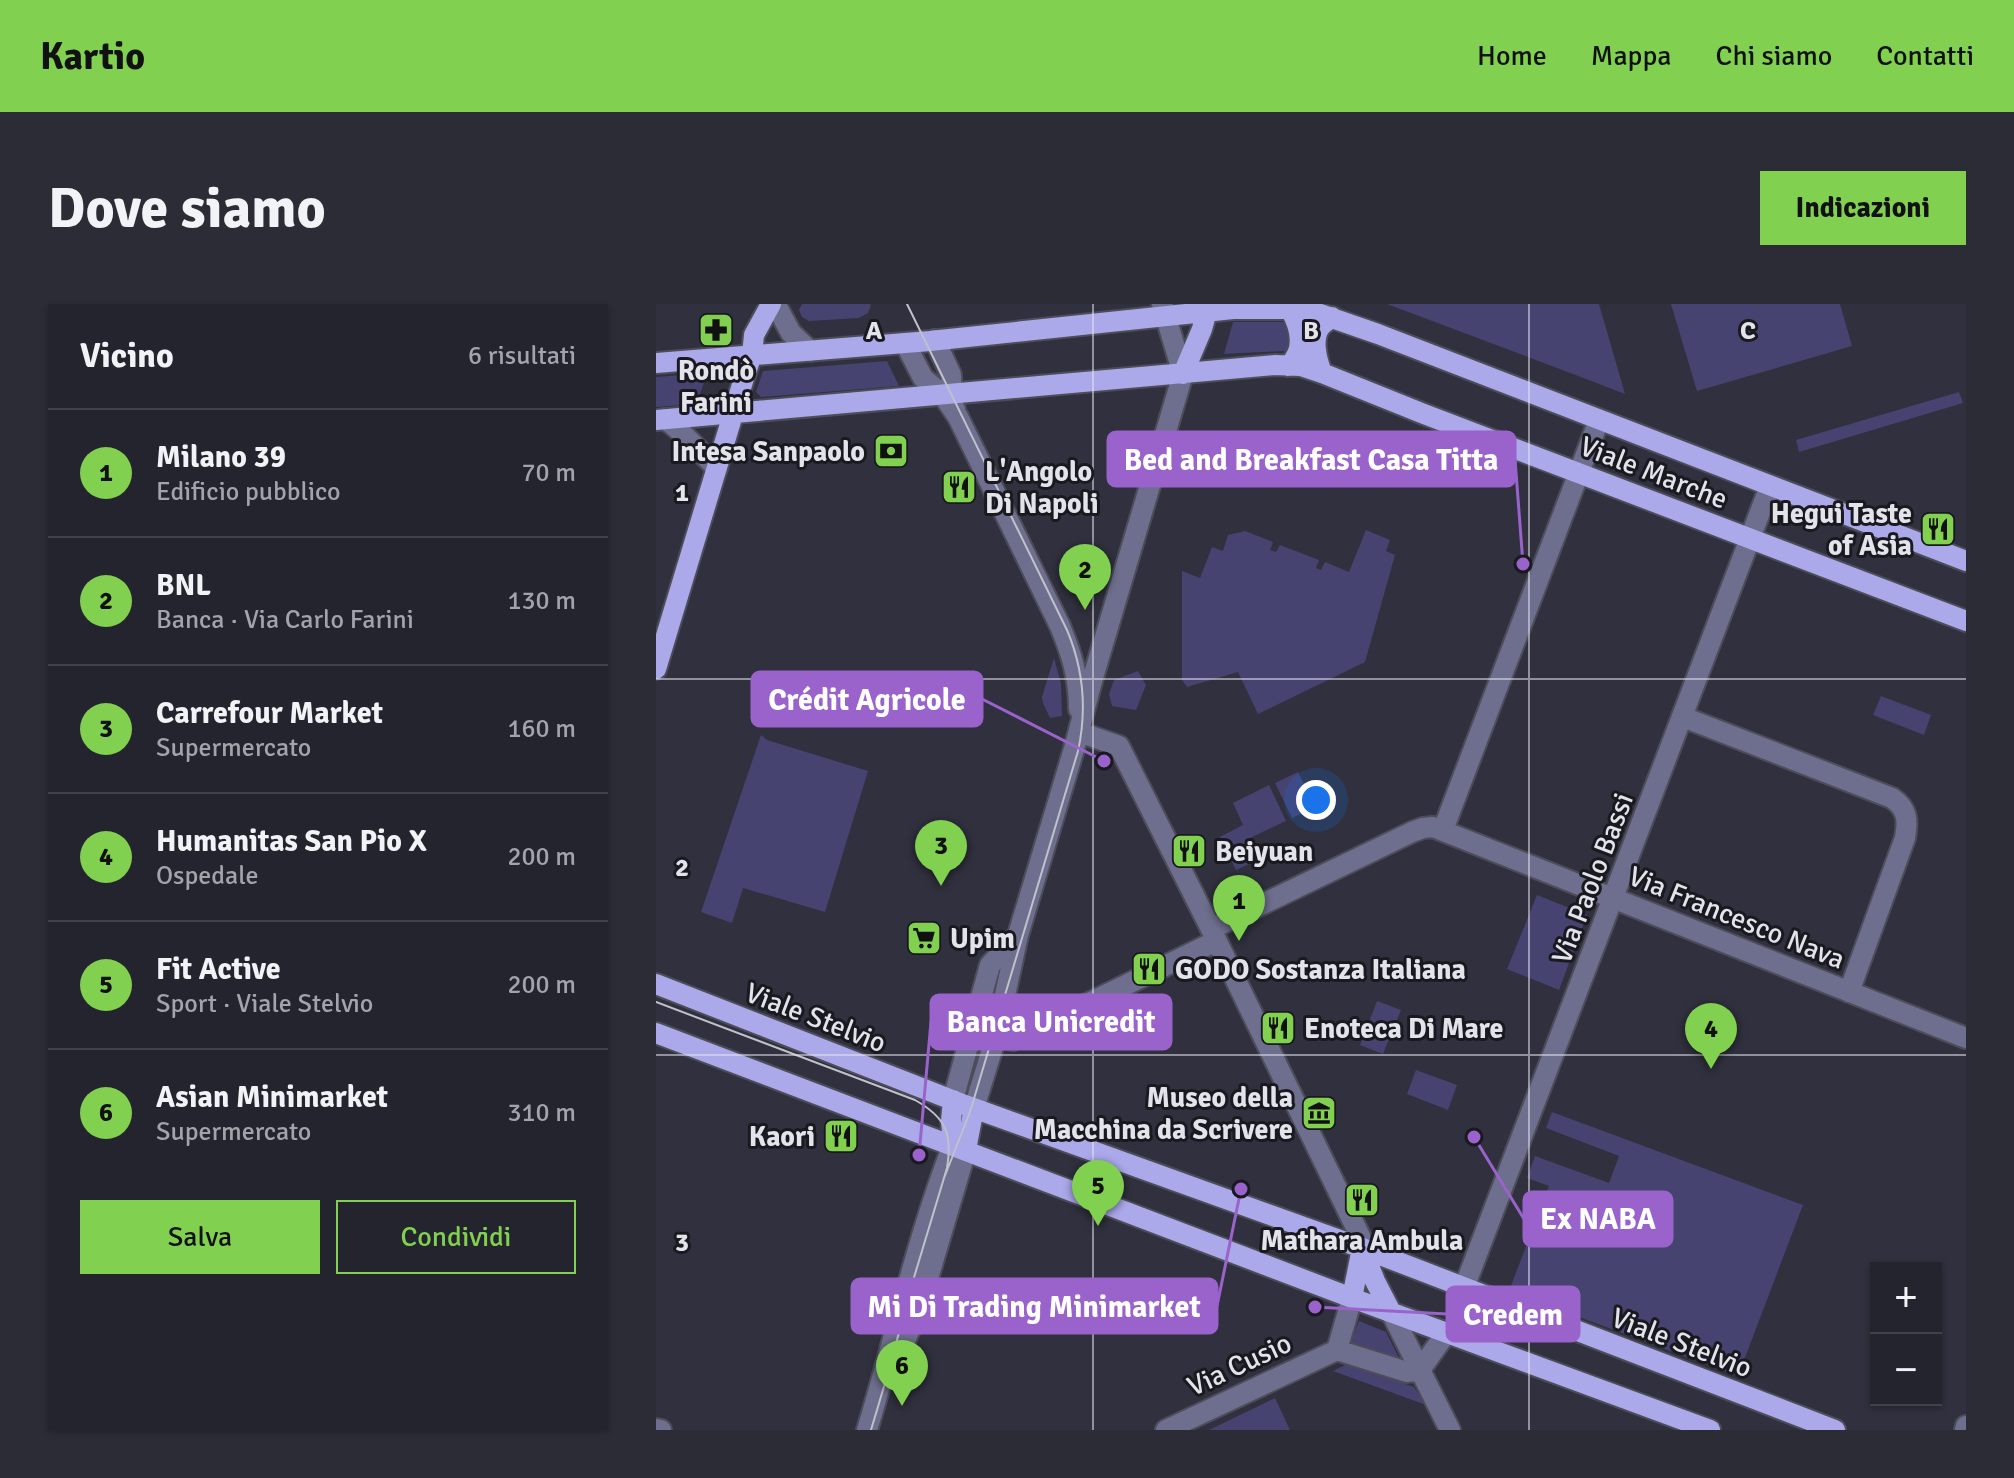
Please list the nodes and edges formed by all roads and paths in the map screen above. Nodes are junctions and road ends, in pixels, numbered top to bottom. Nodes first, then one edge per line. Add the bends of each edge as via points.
1 (776, 305) edge
2 (1208, 307) edge
3 (1290, 309) junction
4 (1163, 310) edge
5 (1333, 311) edge
6 (905, 343) junction
7 (936, 344) junction
8 (810, 351) junction
9 (752, 355) junction
10 (656, 363) edge
11 (1288, 366) junction
12 (1322, 373) junction
13 (1183, 374) junction
14 (947, 395) junction
15 (733, 413) junction
16 (660, 420) edge
17 (1599, 420) junction
18 (717, 468) junction
19 (1579, 474) junction
20 (1770, 486) junction
21 (1749, 539) junction
22 (1966, 561) edge
23 (1966, 621) edge
24 (656, 669) edge
25 (1683, 717) junction
26 (1076, 740) junction
27 (1443, 830) junction
28 (1614, 898) junction
29 (1018, 935) junction
30 (1213, 935) junction
31 (656, 984) edge
32 (1849, 992) junction
33 (656, 1033) edge
34 (996, 1037) junction
35 (1966, 1038) edge
36 (953, 1100) junction
37 (974, 1108) junction
38 (960, 1148) junction
39 (1362, 1248) junction
40 (1464, 1288) junction
41 (1352, 1298) junction
42 (1391, 1312) junction
43 (1447, 1332) junction
44 (1337, 1350) junction
45 (1420, 1370) junction
46 (867, 1430) edge
47 (1166, 1430) edge
48 (1450, 1430) edge
49 (1710, 1430) edge
50 (1835, 1430) edge

1 - 8 street via 791,333
1 - 9 main road via 768,337
2 - 3 main road, Viale Marche
2 - 4 main road, Viale Marche
2 - 13 main road
3 - 5 main road, Viale Marche
3 - 11 main road via 1301,340 1296,359
4 - 7 main road, Viale Marche
4 - 13 street
5 - 12 main road via 1317,334
5 - 17 main road, Viale Marche via 1362,314 1378,334
6 - 7 main road, Viale Marche
6 - 8 main road, Viale Marche
6 - 14 street via 923,378
7 - 14 street via 951,375
8 - 9 main road, Viale Marche
9 - 10 main road, Viale Marche
9 - 15 main road
11 - 12 main road, Viale Marche
11 - 13 main road, Viale Marche
12 - 19 main road, Viale Marche
13 - 14 main road, Viale Marche
13 - 26 street
14 - 15 main road, Viale Marche
14 - 26 street via 1074,659 1079,693
15 - 16 main road, Viale Marche
15 - 18 main road
16 - 18 street via 680,429
17 - 19 street
17 - 20 main road, Viale Marche
18 - 24 main road
19 - 21 main road, Viale Marche
19 - 27 street
20 - 21 street, Via Paolo Bassi
20 - 22 main road, Viale Marche
21 - 23 main road, Viale Marche
21 - 25 street, Via Paolo Bassi
25 - 28 street, Via Paolo Bassi
25 - 32 street via 1901,804 1907,814 1905,838
26 - 29 street
26 - 30 street via 1119,746
27 - 28 street, Via Francesco Nava
27 - 30 street via 1412,832
28 - 32 street, Via Francesco Nava
28 - 40 street, Via Paolo Bassi
29 - 34 street
29 - 36 street via 990,965
30 - 34 street via 1013,1040
30 - 39 street
31 - 36 main road, Viale Stelvio
32 - 35 street, Via Francesco Nava
33 - 38 main road
34 - 37 street
36 - 37 main road, Viale Stelvio
36 - 38 main road via 951,1121
37 - 38 main road
37 - 39 main road, Viale Stelvio
38 - 41 main road
38 - 46 street via 921,1302 878,1391
39 - 40 main road, Viale Stelvio
39 - 41 main road
39 - 42 main road
40 - 50 main road, Viale Stelvio
41 - 42 main road
41 - 44 street
42 - 43 main road
42 - 45 street
43 - 45 street
43 - 49 main road
44 - 45 street via 1407,1372
44 - 47 street, Via Cusio
45 - 48 street

